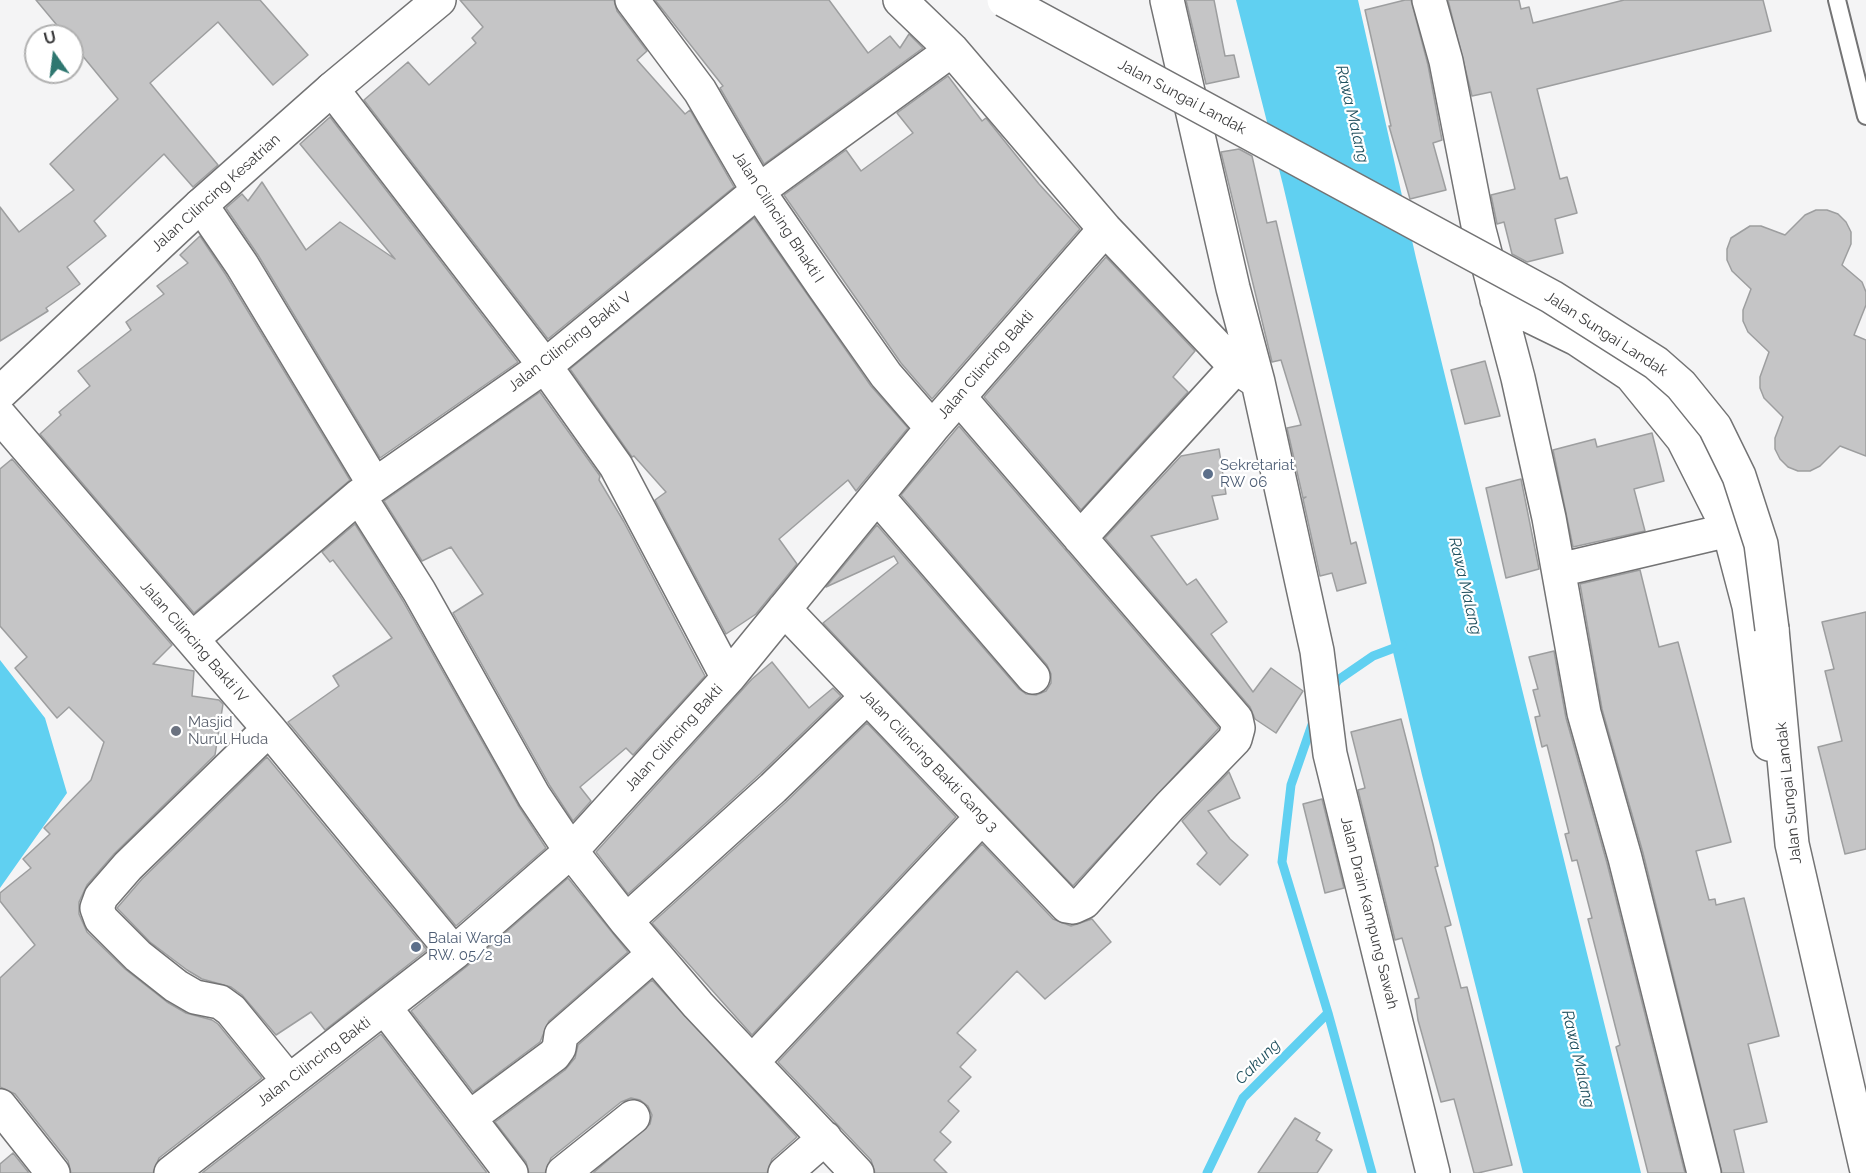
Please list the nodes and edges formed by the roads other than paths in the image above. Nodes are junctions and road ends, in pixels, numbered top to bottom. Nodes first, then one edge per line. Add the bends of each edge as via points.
1 (439, 0) edge
2 (632, 0) edge
3 (900, 0) edge
4 (1004, 0) edge
5 (1167, 0) edge
6 (1429, 0) edge
7 (1837, 0) edge
8 (952, 50) junction
9 (332, 89) junction
10 (1866, 116) edge
11 (758, 191) junction
12 (201, 205) junction
13 (1105, 229) junction
14 (1497, 300) junction
15 (545, 366) junction
16 (1247, 374) junction
17 (0, 393) edge
18 (959, 397) junction
19 (0, 416) edge
20 (932, 428) junction
21 (367, 490) junction
22 (877, 496) junction
23 (1729, 530) junction
24 (1080, 538) junction
25 (1559, 570) junction
26 (784, 609) junction
27 (192, 639) junction
28 (1033, 677) dead end
29 (728, 678) junction
30 (867, 697) junction
31 (269, 729) junction
32 (982, 817) junction
33 (1792, 844) junction
34 (571, 851) junction
35 (626, 921) junction
36 (454, 953) junction
37 (654, 954) junction
38 (385, 1008) junction
39 (753, 1061) junction
40 (288, 1080) junction
41 (0, 1106) edge
42 (633, 1117) dead end
43 (469, 1119) junction
44 (825, 1138) junction
45 (1866, 1167) edge
46 (53, 1173) edge
47 (171, 1173) edge
48 (511, 1173) edge
49 (563, 1173) edge
50 (785, 1173) edge
51 (857, 1173) edge
52 (1433, 1173) edge
53 (1704, 1173) edge

1 - 9 street, Jalan Cilincing Kesatrian
2 - 11 street, Jalan Cilincing Bhakti I via 700,91
3 - 8 street
4 - 33 street, Jalan Sungai Landak, bridge via 1552,297 1656,363 1682,385 1714,427 1739,476 1761,544
5 - 16 street, Jalan Drain Kampung Sawah via 1230,276
6 - 14 street via 1446,61 1464,163
7 - 10 lane
8 - 11 street, Jalan Cilincing Bakti V
8 - 13 street
9 - 12 street, Jalan Cilincing Kesatrian
9 - 15 street
11 - 15 street, Jalan Cilincing Bakti V
11 - 20 street, Jalan Cilincing Bhakti I via 886,375
12 - 17 street, Jalan Cilincing Kesatrian
12 - 21 street via 242,265
13 - 16 street
13 - 18 street, Jalan Cilincing Bakti
14 - 23 street via 1577,339 1631,375 1683,439
14 - 25 street via 1518,378
15 - 21 street, Jalan Cilincing Bakti V
15 - 29 street via 616,466
16 - 24 street
16 - 52 street, Jalan Drain Kampung Sawah via 1317,651 1330,754
18 - 20 street, Jalan Cilincing Bakti
18 - 24 street
19 - 27 street, Jalan Cilincing Bakti IV
20 - 22 street, Jalan Cilincing Bakti
21 - 27 street, Jalan Cilincing Bakti V
21 - 34 street via 515,765
22 - 26 street, Jalan Cilincing Bakti
22 - 28 street
23 - 25 street
23 - 33 street via 1749,606 1773,771
24 - 32 street, Jalan Cilincing Bakti Gang 3 via 1236,719 1235,739 1076,907 1067,906
25 - 53 street via 1584,713 1625,858
26 - 29 street, Jalan Cilincing Bakti
26 - 30 street, Jalan Cilincing Bakti Gang 3
27 - 31 street, Jalan Cilincing Bakti IV
29 - 34 street, Jalan Cilincing Bakti
30 - 32 street, Jalan Cilincing Bakti Gang 3
30 - 35 street
31 - 36 street, Jalan Cilincing Bakti IV
31 - 40 street via 128,866 101,897 97,908 101,919 138,956 176,986 231,1010
32 - 39 street
33 - 45 street, Jalan Sungai Landak
34 - 35 street
34 - 36 street, Jalan Cilincing Bakti
35 - 37 street
36 - 38 street, Jalan Cilincing Bakti
37 - 39 street
37 - 43 street via 561,1035 554,1055
38 - 40 street, Jalan Cilincing Bakti
38 - 43 street
39 - 44 street
40 - 47 street, Jalan Cilincing Bakti
41 - 46 street
42 - 49 street
43 - 48 street
44 - 50 street
44 - 51 street

